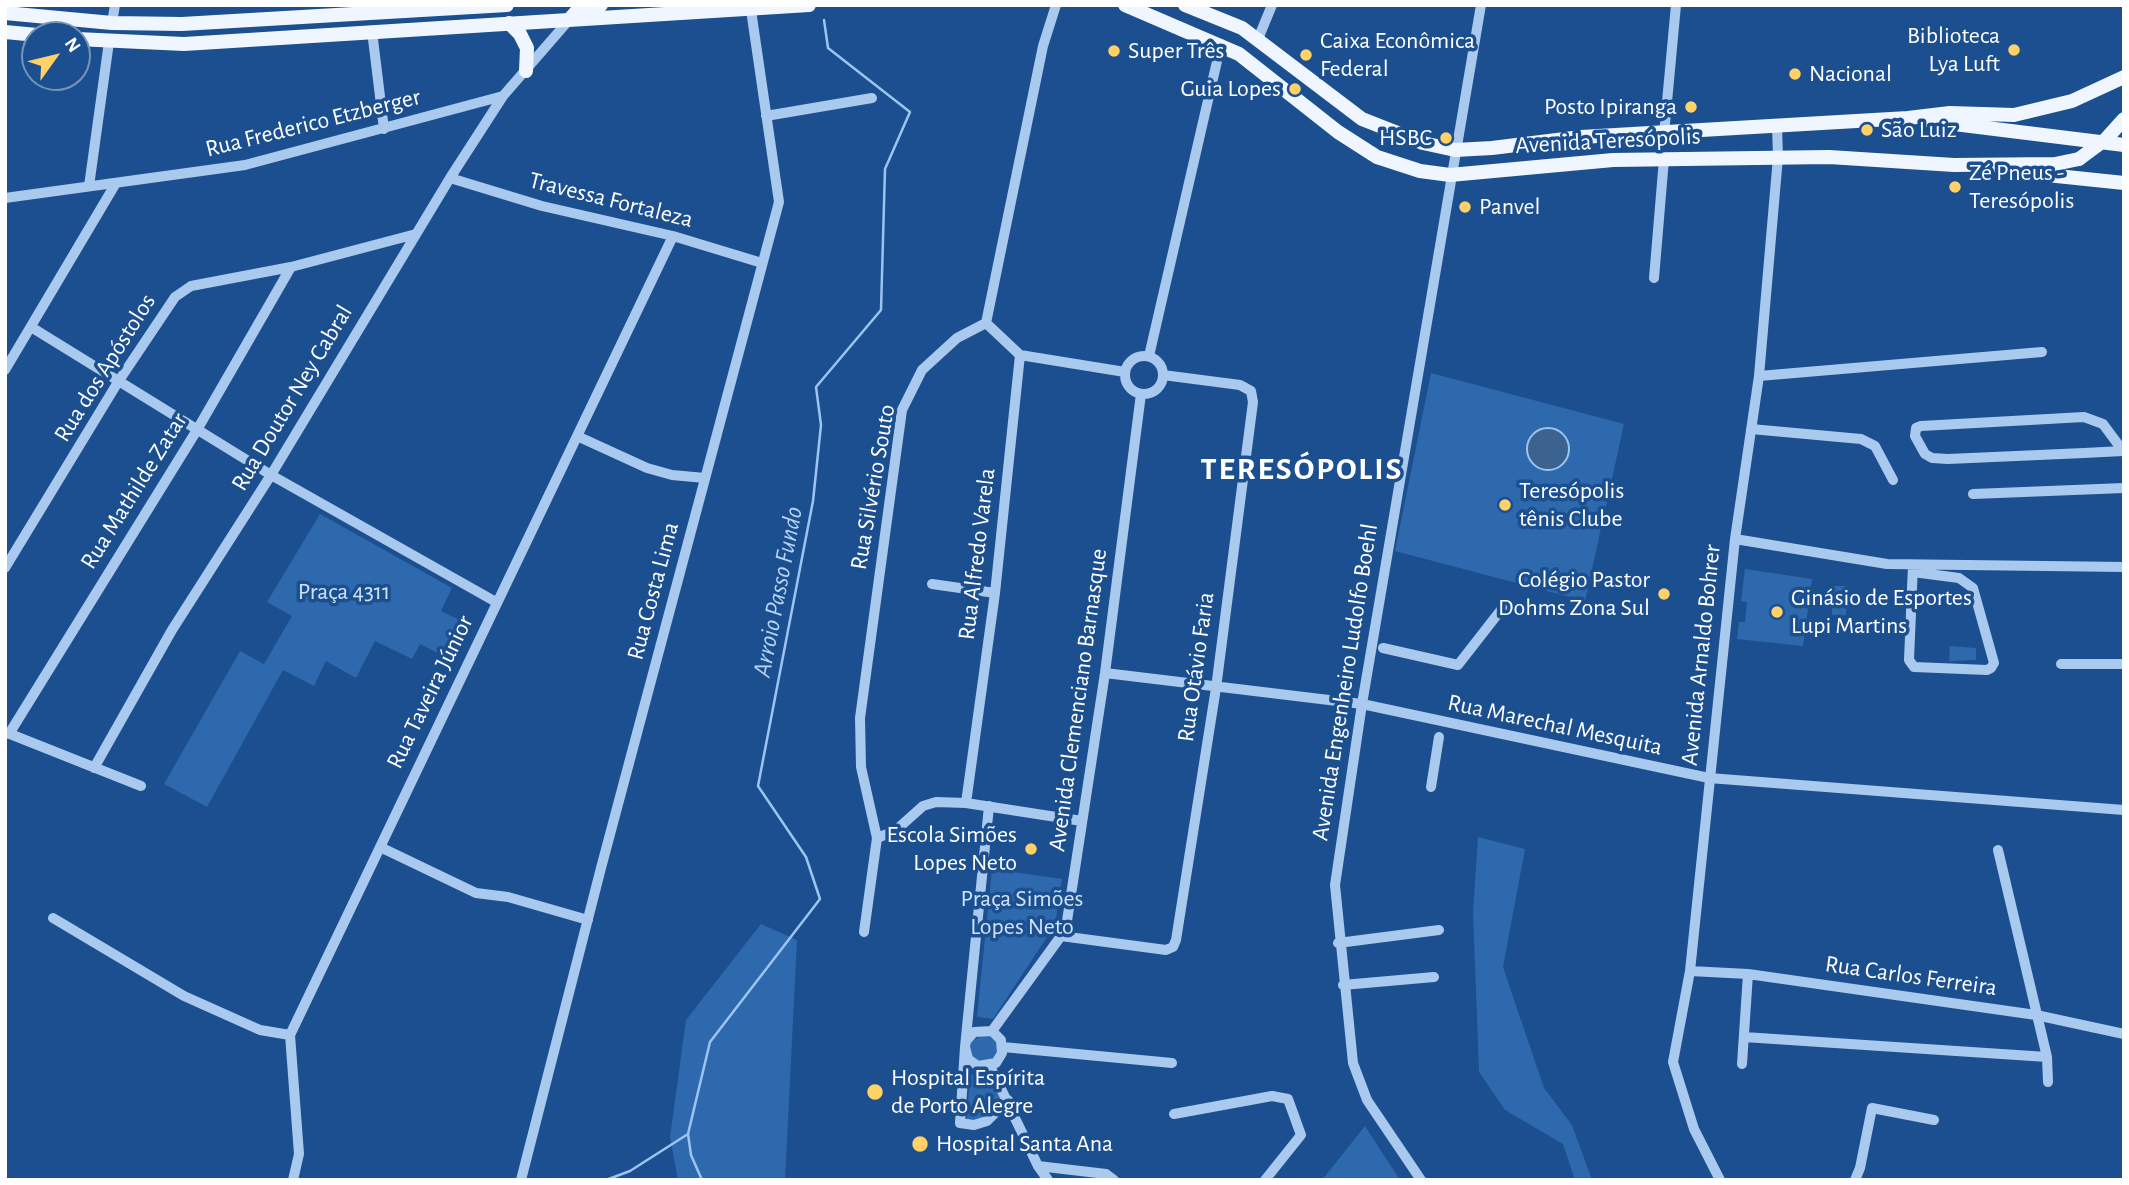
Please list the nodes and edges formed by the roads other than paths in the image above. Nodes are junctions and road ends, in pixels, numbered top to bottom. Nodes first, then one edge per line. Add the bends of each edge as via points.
1 (115, 5) edge
2 (507, 5) edge
3 (601, 5) edge
4 (809, 5) edge
5 (1056, 5) edge
6 (1125, 5) edge
7 (1185, 5) edge
8 (1272, 5) edge
9 (1481, 5) edge
10 (1676, 5) edge
11 (371, 9) edge
12 (751, 10) junction
13 (5, 13) edge
14 (584, 19) junction
15 (569, 20) junction
16 (112, 23) junction
17 (509, 23) junction
18 (372, 31) junction
19 (1258, 39) junction
20 (91, 40) edge
21 (109, 42) junction
22 (1221, 44) junction
23 (538, 58) junction
24 (526, 71) junction
25 (2123, 74) edge
26 (503, 96) junction
27 (872, 98) dead end
28 (766, 116) junction
29 (1908, 118) junction
30 (2124, 119) edge
31 (1777, 126) junction
32 (384, 129) junction
33 (1664, 134) junction
34 (2124, 145) edge
35 (1455, 150) junction
36 (1778, 157) junction
37 (1664, 159) junction
38 (1954, 165) junction
39 (1450, 175) junction
40 (450, 178) junction
41 (116, 183) junction
42 (2124, 183) edge
43 (89, 186) junction
44 (5, 198) edge
45 (416, 234) junction
46 (673, 236) junction
47 (762, 263) junction
48 (292, 267) junction
49 (1654, 278) dead end
50 (986, 323) junction
51 (31, 327) junction
52 (2042, 352) dead end
53 (1020, 355) junction
54 (1149, 356) junction
55 (5, 370) edge
56 (1125, 372) junction
57 (1163, 375) junction
58 (1759, 376) junction
59 (118, 382) junction
60 (1142, 394) junction
61 (1751, 429) junction
62 (197, 430) junction
63 (577, 436) junction
64 (2123, 451) edge
65 (271, 475) junction
66 (705, 478) junction
67 (1893, 480) dead end
68 (2124, 488) edge
69 (1973, 494) dead end
70 (1735, 539) junction
71 (2124, 567) edge
72 (5, 568) edge
73 (1913, 568) junction
74 (932, 584) dead end
75 (995, 593) junction
76 (496, 602) junction
77 (1504, 606) dead end
78 (1383, 648) dead end
79 (2061, 664) dead end
80 (2124, 664) edge
81 (1105, 673) junction
82 (1216, 688) junction
83 (1362, 704) junction
84 (7, 733) edge
85 (1440, 737) dead end
86 (93, 768) junction
87 (1709, 778) junction
88 (141, 786) dead end
89 (1431, 787) dead end
90 (966, 803) junction
91 (989, 806) junction
92 (2124, 810) edge
93 (1082, 821) junction
94 (877, 838) junction
95 (380, 847) junction
96 (1998, 850) dead end
97 (53, 918) dead end
98 (588, 920) junction
99 (1439, 930) dead end
100 (864, 932) dead end
101 (1061, 936) junction
102 (1338, 943) junction
103 (1690, 971) junction
104 (1748, 974) junction
105 (1434, 977) dead end
106 (1343, 985) junction
107 (2036, 1015) junction
108 (992, 1031) junction
109 (2124, 1034) edge
110 (290, 1035) junction
111 (1744, 1037) junction
112 (1003, 1046) junction
113 (965, 1047) junction
114 (2047, 1057) junction
115 (1172, 1063) dead end
116 (1742, 1064) dead end
117 (990, 1066) junction
118 (2048, 1082) dead end
119 (1008, 1100) junction
120 (1174, 1114) dead end
121 (1934, 1120) dead end
122 (1038, 1166) junction
123 (293, 1180) edge
124 (521, 1180) edge
125 (1048, 1180) edge
126 (1114, 1180) edge
127 (1265, 1180) edge
128 (1421, 1180) edge
129 (1720, 1180) edge
130 (1855, 1180) edge

1 - 16 street
2 - 11 main road
3 - 15 main road via 577,11
4 - 12 main road
5 - 50 street via 1043,46
6 - 22 main road, Avenida Teresópolis
7 - 19 main road, Avenida Teresópolis
8 - 19 street
9 - 35 street, Avenida Engenheiro Ludolfo Boehl
10 - 33 street
11 - 16 main road via 182,24
12 - 14 main road
12 - 28 street, Rua Costa Lima
13 - 16 main road
14 - 15 main road
14 - 23 street, Rua Doutor Ney Cabral
15 - 17 main road
15 - 23 street, Rua Doutor Ney Cabral
17 - 18 main road
17 - 24 main road via 527,48
18 - 21 main road via 184,44
18 - 32 street
19 - 35 main road, Avenida Teresópolis via 1362,118 1423,144
20 - 21 main road
21 - 43 street
22 - 39 main road, Avenida Teresópolis via 1377,157 1420,172
22 - 54 street
23 - 24 street, Rua Doutor Ney Cabral
24 - 26 street, Rua Doutor Ney Cabral
25 - 29 main road, Avenida Teresópolis via 2072,101 2014,115 1950,113
26 - 32 street, Rua Frederico Etzberger
26 - 40 street, Rua Doutor Ney Cabral
27 - 28 street
28 - 47 street, Rua Costa Lima via 779,202
29 - 31 main road, Avenida Teresópolis
29 - 34 main road
30 - 38 main road, Avenida Teresópolis, bridge via 2079,159 2055,164
31 - 33 main road, Avenida Teresópolis
31 - 36 street, Avenida Arnaldo Bohrer
32 - 41 street, Rua Frederico Etzberger via 244,165
33 - 35 main road, Avenida Teresópolis via 1581,136
35 - 39 street, Avenida Engenheiro Ludolfo Boehl
36 - 37 main road, Avenida Teresópolis
36 - 38 main road, Avenida Teresópolis
36 - 58 street, Avenida Arnaldo Bohrer
37 - 39 main road, Avenida Teresópolis via 1556,163
37 - 49 street
38 - 42 main road
39 - 83 street, Avenida Engenheiro Ludolfo Boehl
40 - 45 street, Rua Doutor Ney Cabral
40 - 46 street, Travessa Fortaleza via 542,206
41 - 43 street, Rua Frederico Etzberger
41 - 51 street
43 - 44 street, Rua Frederico Etzberger
45 - 48 street, Rua dos Apóstolos
45 - 65 street, Rua Doutor Ney Cabral
46 - 47 street, Travessa Fortaleza
46 - 63 street, Rua Taveira Júnior
47 - 66 street, Rua Costa Lima
48 - 59 street, Rua dos Apóstolos via 191,286 175,298
48 - 62 street, Rua Mathilde Zatar
50 - 53 street
50 - 94 street, Rua Silvério Souto via 957,338 922,370 902,410 860,718 861,767
51 - 55 street
51 - 59 street
52 - 58 street
53 - 56 street
53 - 75 street, Rua Alfredo Varela
54 - 56 street via 1133,358
54 - 57 street
56 - 60 street via 1132,390
57 - 60 street via 1160,385
57 - 82 street, Rua Otávio Faria via 1240,385 1251,391 1253,402
58 - 61 street, Avenida Arnaldo Bohrer
59 - 62 street
59 - 72 street, Rua dos Apóstolos
60 - 81 street, Avenida Clemenciano Barnasque
61 - 67 street via 1861,439 1875,446
61 - 70 street, Avenida Arnaldo Bohrer
62 - 65 street
62 - 84 street, Rua Mathilde Zatar
63 - 66 street via 648,468
63 - 76 street, Rua Taveira Júnior
64 - 64 street via 2103,424 2084,417 1921,426 1915,436 1932,458
65 - 76 street
65 - 86 street, Rua Doutor Ney Cabral via 172,630
66 - 98 street, Rua Costa Lima
68 - 69 street
70 - 73 street
70 - 87 street, Avenida Arnaldo Bohrer
71 - 73 street
73 - 73 street via 1909,660 1914,667 1991,668 1994,663 1973,588 1959,578
74 - 75 street
75 - 90 street, Rua Alfredo Varela
76 - 95 street, Rua Taveira Júnior
77 - 78 street via 1458,665
79 - 80 street
81 - 82 street, Rua Marechal Mesquita
81 - 93 street, Avenida Clemenciano Barnasque
82 - 83 street, Rua Marechal Mesquita
82 - 101 street, Rua Otávio Faria via 1173,947 1166,950
83 - 87 street, Rua Marechal Mesquita
83 - 102 street, Avenida Engenheiro Ludolfo Boehl via 1335,885
84 - 86 street
85 - 89 street
86 - 88 street
87 - 92 street, Rua Marechal Mesquita
87 - 103 street, Avenida Arnaldo Bohrer
90 - 91 street
90 - 94 street via 923,806 895,831
91 - 93 street
91 - 113 street
93 - 101 street, Avenida Clemenciano Barnasque
94 - 100 street, Rua Silvério Souto
95 - 98 street via 476,893 508,897
95 - 110 street, Rua Taveira Júnior
96 - 107 street
97 - 110 street via 184,996 260,1030
98 - 124 street, Rua Costa Lima
99 - 102 street
101 - 108 street, Avenida Clemenciano Barnasque
102 - 106 street, Avenida Engenheiro Ludolfo Boehl
103 - 104 street, Rua Carlos Ferreira
103 - 129 street, Avenida Arnaldo Bohrer via 1673,1062 1694,1129
104 - 107 street, Rua Carlos Ferreira
104 - 111 street
105 - 106 street
106 - 128 street, Avenida Engenheiro Ludolfo Boehl via 1353,1063 1362,1088
107 - 109 street, Rua Carlos Ferreira
107 - 114 street
108 - 112 street
108 - 113 street via 974,1032
110 - 123 street, Rua Taveira Júnior via 299,1154
111 - 114 street
111 - 116 street
112 - 115 street
112 - 117 street via 1000,1058
113 - 117 street via 972,1063
113 - 119 street via 960,1123 987,1121
114 - 118 street
117 - 119 street
119 - 122 street
120 - 127 street via 1272,1097 1288,1099 1301,1135
121 - 130 street via 1872,1108
122 - 125 street
122 - 126 street via 1105,1174

